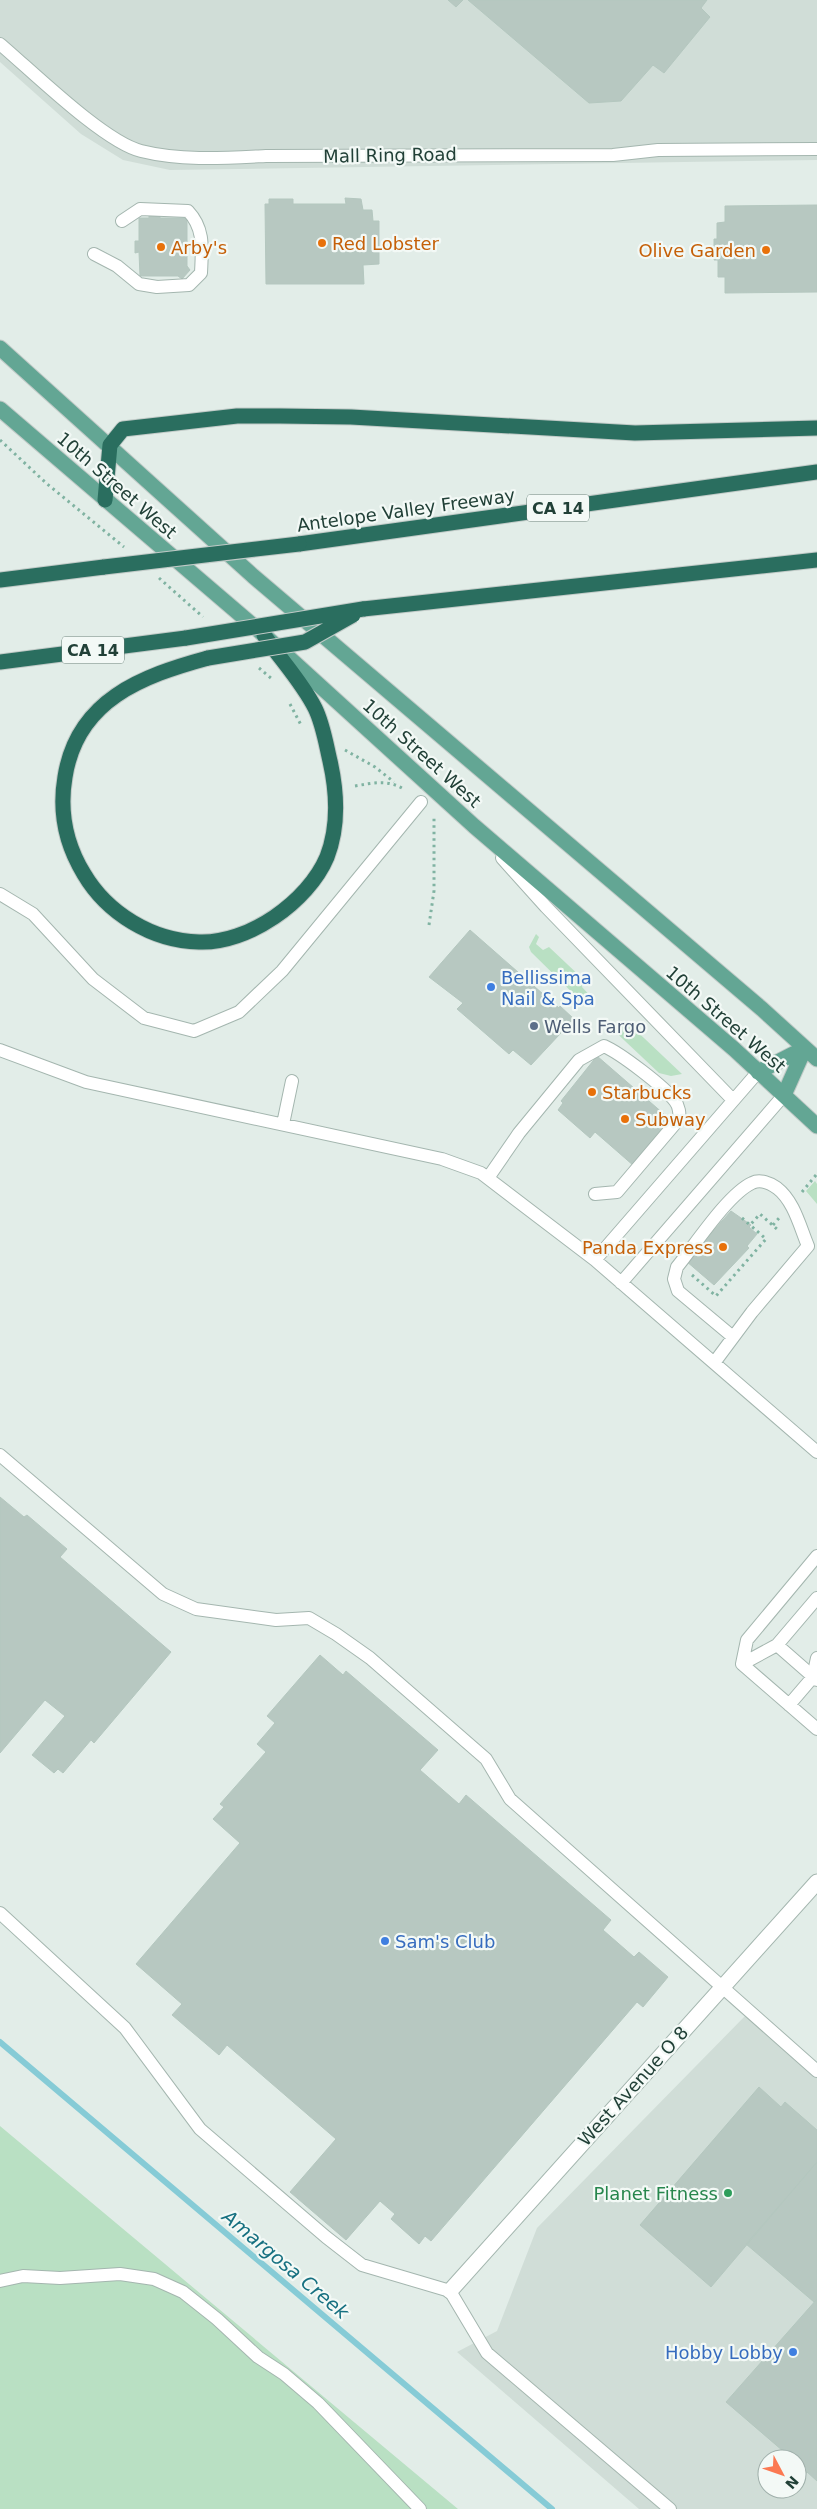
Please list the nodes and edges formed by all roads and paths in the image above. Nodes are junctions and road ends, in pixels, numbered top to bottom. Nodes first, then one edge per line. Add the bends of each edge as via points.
1 (0, 44) edge
2 (817, 149) edge
3 (122, 221) dead end
4 (94, 254) dead end
5 (0, 348) edge
6 (0, 409) edge
7 (817, 428) edge
8 (0, 440) edge
9 (110, 445) junction
10 (817, 472) edge
11 (105, 500) junction
12 (817, 560) edge
13 (142, 563) junction
14 (0, 580) edge
15 (363, 609) junction
16 (219, 633) junction
17 (264, 635) junction
18 (241, 653) junction
19 (0, 662) edge
20 (276, 685) dead end
21 (286, 697) dead end
22 (304, 732) dead end
23 (345, 750) dead end
24 (395, 783) junction
25 (355, 786) dead end
26 (421, 802) junction
27 (434, 814) junction
28 (440, 820) dead end
29 (474, 826) junction
30 (0, 894) edge
31 (429, 925) dead end
32 (805, 1048) junction
33 (0, 1050) edge
34 (817, 1059) edge
35 (758, 1072) junction
36 (292, 1081) dead end
37 (784, 1095) junction
38 (733, 1100) junction
39 (283, 1124) junction
40 (817, 1126) edge
41 (488, 1178) junction
42 (595, 1194) dead end
43 (742, 1218) dead end
44 (750, 1225) junction
45 (778, 1230) dead end
46 (595, 1260) junction
47 (689, 1272) dead end
48 (621, 1283) junction
49 (734, 1337) junction
50 (714, 1363) junction
51 (817, 1452) edge
52 (0, 1455) edge
53 (817, 1556) edge
54 (817, 1598) edge
55 (777, 1645) junction
56 (817, 1658) edge
57 (742, 1664) junction
58 (815, 1679) edge
59 (788, 1704) junction
60 (817, 1729) edge
61 (817, 1882) edge
62 (0, 1912) edge
63 (722, 1987) junction
64 (817, 2071) edge
65 (0, 2281) edge
66 (450, 2291) junction
67 (420, 2509) edge
68 (670, 2509) edge

1 - 2 lane, Mall Ring Road via 112,138 140,151 175,157 613,155 658,150
3 - 4 lane via 140,209 188,211 198,221 203,240 202,273 189,285 157,287 139,284
5 - 9 main road, 10th Street West
6 - 11 main road, 10th Street West
7 - 9 highway via 635,433 351,417 237,416 123,429
8 - 13 path via 46,484
9 - 11 highway
9 - 32 main road, 10th Street West via 253,576
10 - 13 highway, Antelope Valley Freeway / CA 14, bridge
11 - 17 main road, 10th Street West
12 - 15 highway, CA 14
13 - 14 highway, Antelope Valley Freeway / CA 14, bridge
13 - 16 path
15 - 16 highway, CA 14, bridge
15 - 18 highway, bridge via 305,642
16 - 19 highway, CA 14, bridge
17 - 18 highway, bridge via 315,708 325,736 335,785 336,823 326,857 309,885 289,907 265,924 238,935 200,942 168,937 141,928 101,898 71,852 63,823 62,792 67,762 81,731 102,705 130,685 164,670
17 - 29 main road, 10th Street West
18 - 20 path
21 - 22 path
23 - 24 path
24 - 25 path
24 - 26 path
26 - 27 path
26 - 30 lane via 282,971 239,1012 194,1031 144,1018 93,979 33,914
27 - 28 path
27 - 31 path via 434,891
29 - 35 main road, 10th Street West
29 - 38 lane via 546,907
32 - 34 main road, 10th Street West
32 - 35 main road
32 - 37 main road
33 - 39 lane via 86,1082
35 - 37 main road, 10th Street West
35 - 38 lane
36 - 39 lane
37 - 40 main road, 10th Street West
37 - 48 lane
38 - 46 lane
39 - 41 lane via 442,1159
41 - 42 lane via 519,1133 579,1060 604,1046 619,1053 675,1101 680,1114 679,1120 617,1192
41 - 46 lane
43 - 44 path
44 - 45 path via 760,1214
44 - 47 path via 766,1239 716,1296
46 - 48 lane
48 - 50 lane
49 - 49 lane via 808,1246 791,1204 778,1189 766,1182 753,1182 738,1192 677,1266 674,1278 678,1290
49 - 50 lane
50 - 51 lane
52 - 63 lane via 163,1594 196,1609 276,1620 309,1618 370,1658 486,1759 510,1799
53 - 57 lane via 747,1640
54 - 55 lane
55 - 57 lane
55 - 58 lane
56 - 58 lane
57 - 59 lane
58 - 59 lane
59 - 60 lane
61 - 63 street, West Avenue O 8
62 - 66 lane via 124,2028 200,2129 326,2237 362,2265
63 - 64 lane
63 - 66 street, West Avenue O 8
65 - 67 lane via 23,2276 60,2278 120,2274 154,2279 183,2292 258,2358 312,2397
66 - 68 lane via 487,2353

